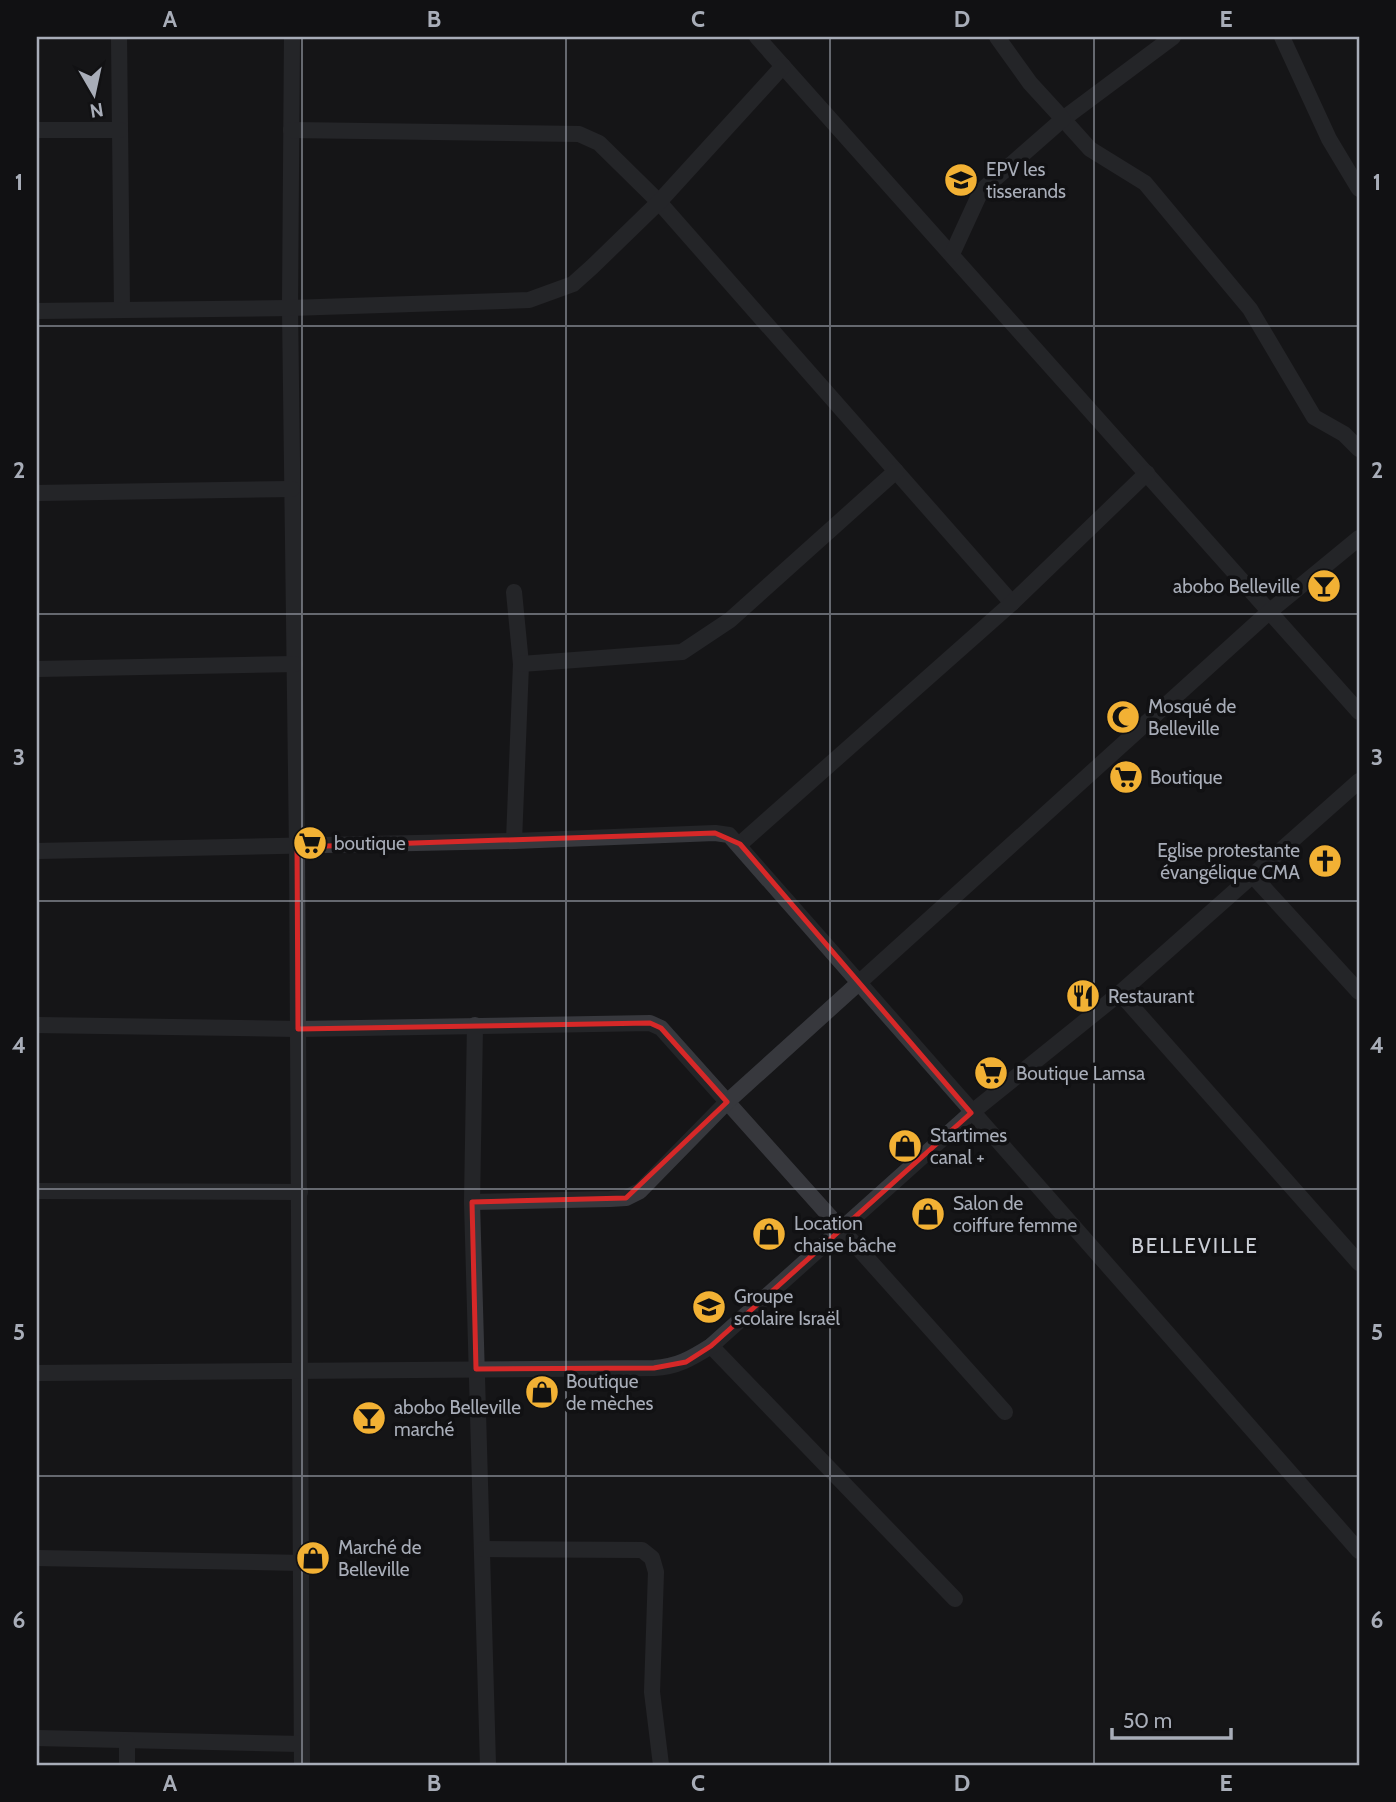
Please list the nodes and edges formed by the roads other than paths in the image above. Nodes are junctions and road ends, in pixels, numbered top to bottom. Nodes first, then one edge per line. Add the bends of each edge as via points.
1 (119, 37) edge
2 (292, 37) edge
3 (757, 37) edge
4 (998, 37) edge
5 (1174, 37) edge
6 (1282, 37) edge
7 (783, 66) junction
8 (1063, 119) junction
9 (37, 130) edge
10 (120, 130) junction
11 (291, 130) junction
12 (1359, 189) edge
13 (659, 202) junction
14 (952, 254) junction
15 (290, 308) junction
16 (122, 309) junction
17 (37, 311) edge
18 (1359, 449) edge
19 (896, 471) junction
20 (1147, 473) junction
21 (292, 489) junction
22 (37, 493) edge
23 (1359, 538) edge
24 (514, 592) dead end
25 (1012, 603) junction
26 (1270, 611) junction
27 (295, 664) junction
28 (520, 664) junction
29 (37, 668) edge
30 (1359, 712) edge
31 (1359, 781) edge
32 (514, 841) junction
33 (740, 844) junction
34 (297, 847) junction
35 (37, 851) edge
36 (1254, 877) junction
37 (861, 982) junction
38 (1359, 992) edge
39 (1120, 993) junction
40 (37, 1025) edge
41 (475, 1025) junction
42 (298, 1029) junction
43 (727, 1102) junction
44 (971, 1113) junction
45 (37, 1191) edge
46 (300, 1192) junction
47 (472, 1202) junction
48 (842, 1229) junction
49 (1359, 1262) edge
50 (711, 1346) junction
51 (476, 1369) junction
52 (298, 1370) junction
53 (37, 1373) edge
54 (1005, 1412) dead end
55 (483, 1549) junction
56 (1359, 1551) edge
57 (37, 1559) edge
58 (303, 1563) junction
59 (955, 1599) dead end
60 (37, 1738) edge
61 (127, 1742) junction
62 (302, 1744) junction
63 (127, 1765) edge
64 (302, 1765) edge
65 (488, 1765) edge
66 (660, 1765) edge

1 - 10 street
2 - 11 street
3 - 7 street
4 - 8 street
5 - 8 street
6 - 12 street via 1329,139
7 - 13 street
7 - 14 street
8 - 14 street via 981,191
8 - 18 street via 1090,149 1145,183 1250,309 1314,417 1344,434
9 - 10 street
10 - 16 street
11 - 13 street via 579,134 599,143
11 - 15 street
13 - 15 street via 573,284 529,300
13 - 19 street
14 - 20 street
15 - 16 street
15 - 21 street
16 - 17 street
19 - 25 street
19 - 28 street via 730,620 681,652
20 - 25 street
20 - 26 street
21 - 22 street
21 - 27 street
23 - 26 street
24 - 28 street
25 - 33 street
26 - 30 street
26 - 37 street
27 - 29 street
27 - 34 street
28 - 32 street
31 - 36 street
32 - 33 street via 715,833 729,835
32 - 34 street
33 - 37 street
34 - 35 street
34 - 42 street
36 - 38 street
36 - 39 street
37 - 43 street
37 - 44 street
39 - 44 street
39 - 49 street
40 - 42 street
41 - 42 street
41 - 43 street via 650,1023 661,1028
41 - 47 street
42 - 46 street
43 - 47 street via 640,1191 626,1198
43 - 48 street
44 - 48 street
44 - 56 street
45 - 46 street
46 - 52 street
47 - 51 street
48 - 50 street
48 - 54 street
50 - 51 street via 670,1368
50 - 59 street
51 - 52 street
51 - 55 street
52 - 53 street
52 - 58 street
55 - 65 street
55 - 66 street via 642,1550 652,1558 656,1572 652,1692
57 - 58 street
58 - 62 street
60 - 61 street
61 - 62 street
61 - 63 street
62 - 64 street

